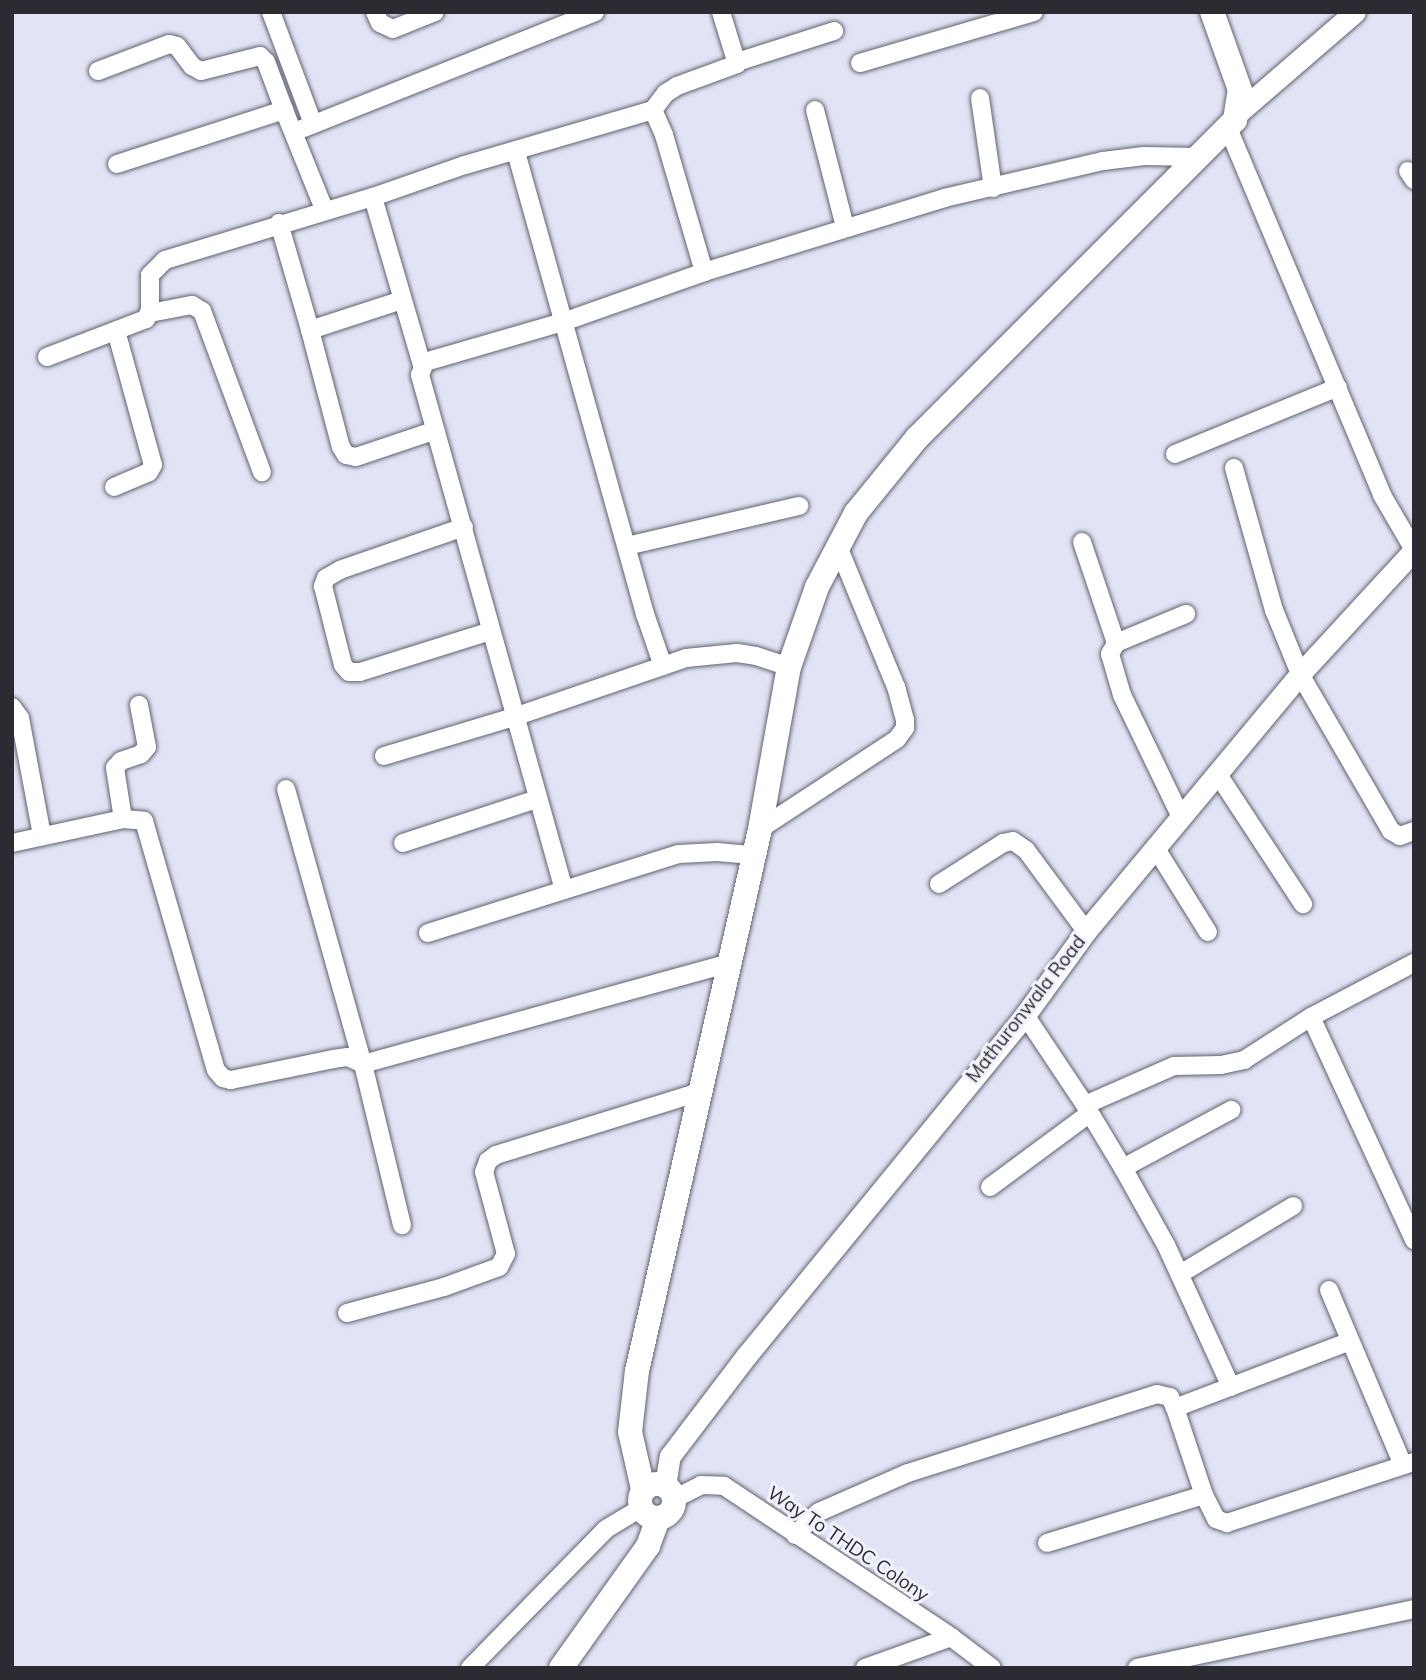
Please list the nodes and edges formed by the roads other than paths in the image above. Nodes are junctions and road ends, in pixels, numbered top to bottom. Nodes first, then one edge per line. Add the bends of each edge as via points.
1 (271, 12) edge
2 (375, 12) edge
3 (435, 12) edge
4 (594, 12) edge
5 (721, 12) edge
6 (1034, 12) edge
7 (1212, 12) edge
8 (1355, 12) edge
9 (834, 31) dead end
10 (737, 62) junction
11 (860, 63) dead end
12 (98, 71) dead end
13 (980, 99) dead end
14 (284, 110) junction
15 (653, 110) junction
16 (815, 110) dead end
17 (1233, 120) junction
18 (313, 124) junction
19 (294, 132) junction
20 (516, 152) junction
21 (1198, 157) junction
22 (117, 164) dead end
23 (993, 188) junction
24 (373, 197) junction
25 (324, 209) junction
26 (279, 223) junction
27 (845, 227) junction
28 (704, 272) junction
29 (402, 300) junction
30 (150, 313) junction
31 (562, 322) junction
32 (310, 330) junction
33 (116, 331) junction
34 (47, 357) dead end
35 (422, 365) junction
36 (1338, 387) junction
37 (436, 430) junction
38 (1175, 454) dead end
39 (1234, 468) dead end
40 (262, 472) dead end
41 (114, 487) dead end
42 (799, 506) dead end
43 (464, 527) junction
44 (1082, 542) dead end
45 (837, 544) junction
46 (627, 546) junction
47 (1414, 550) edge
48 (1186, 614) dead end
49 (491, 631) junction
50 (1116, 643) junction
51 (663, 666) junction
52 (789, 667) junction
53 (1300, 674) junction
54 (139, 705) dead end
55 (12, 707) edge
56 (514, 717) junction
57 (384, 756) dead end
58 (1217, 773) junction
59 (286, 789) dead end
60 (537, 799) junction
61 (1180, 815) junction
62 (123, 819) junction
63 (760, 830) junction
64 (1414, 831) edge
65 (42, 836) junction
66 (12, 842) edge
67 (403, 843) dead end
68 (1155, 847) junction
69 (753, 855) junction
70 (939, 884) dead end
71 (564, 890) junction
72 (1303, 904) dead end
73 (1086, 932) junction
74 (1208, 932) dead end
75 (428, 933) dead end
76 (729, 963) junction
77 (1414, 963) edge
78 (1024, 1015) junction
79 (1311, 1017) junction
80 (363, 1064) junction
81 (699, 1092) junction
82 (1088, 1109) junction
83 (1231, 1110) dead end
84 (1123, 1168) junction
85 (990, 1187) dead end
86 (1293, 1206) dead end
87 (402, 1225) dead end
88 (1414, 1240) edge
89 (1180, 1274) junction
90 (1329, 1290) dead end
91 (347, 1313) dead end
92 (1350, 1340) junction
93 (1231, 1387) junction
94 (1175, 1408) junction
95 (1408, 1464) edge
96 (1204, 1495) junction
97 (656, 1500) junction
98 (795, 1535) junction
99 (1047, 1543) dead end
100 (1414, 1609) edge
101 (951, 1637) junction
102 (907, 1660) edge
103 (470, 1668) edge
104 (561, 1668) edge
105 (865, 1668) edge
106 (992, 1668) edge
107 (1136, 1668) edge

1 - 18 street
2 - 3 street via 380,23 393,29
4 - 18 street
5 - 10 street
6 - 11 street
7 - 17 main road via 1240,90
8 - 17 street
9 - 10 street
10 - 15 street via 734,67 677,86
12 - 14 street via 169,44 177,46 201,71 256,55 266,62
13 - 23 street
14 - 19 street
14 - 22 street
15 - 20 street
15 - 28 street
16 - 27 street
17 - 21 main road
17 - 36 street
18 - 19 street
19 - 25 street
20 - 24 street
20 - 31 street
21 - 23 street via 1102,161
21 - 45 main road via 917,438
23 - 27 street
24 - 25 street
24 - 29 street
25 - 26 street
26 - 30 street via 158,264 148,282
26 - 32 street
27 - 28 street
28 - 31 street
29 - 32 street
29 - 35 street
30 - 33 street
30 - 40 street via 192,305 202,311
31 - 35 street via 429,359
31 - 46 street
32 - 37 street via 346,455 356,457
33 - 34 street
33 - 41 street via 153,465 149,472
35 - 37 street
36 - 38 street
36 - 47 street via 1382,495
37 - 43 street
39 - 53 street via 1274,610
42 - 46 street
43 - 49 street
43 - 49 street via 328,576 323,586 343,665 349,672 360,672
44 - 50 street
45 - 52 main road
45 - 63 street via 895,687 905,728 897,739
46 - 51 street
47 - 53 street, Mathuronwala Road
48 - 50 street
49 - 56 street
50 - 61 street via 1110,661 1122,695
51 - 52 street via 699,656 737,653
51 - 56 street
52 - 63 main road
53 - 58 street, Mathuronwala Road
53 - 64 street via 1391,831 1400,836
54 - 62 street via 147,747 116,768
55 - 65 street via 20,718
56 - 57 street
56 - 60 street
58 - 61 street, Mathuronwala Road
58 - 72 street
59 - 80 street
60 - 67 street
60 - 71 street
61 - 68 street, Mathuronwala Road
62 - 65 street
62 - 80 street via 138,818 146,824 221,1076 239,1081 333,1059
63 - 69 main road
65 - 66 street
68 - 73 street, Mathuronwala Road
68 - 74 street
69 - 71 street via 679,855
69 - 76 main road
70 - 73 street via 1013,841 1026,850
71 - 75 street
73 - 78 street, Mathuronwala Road
76 - 80 street
76 - 81 main road
77 - 79 street
78 - 82 street
78 - 97 street, Mathuronwala Road via 670,1456
79 - 82 street via 1244,1060 1174,1066
79 - 88 street
80 - 87 street
81 - 91 street via 496,1155 484,1172 506,1254 499,1266 444,1287
81 - 97 main road via 632,1399 630,1432
82 - 84 street
82 - 85 street
83 - 84 street
84 - 89 street
86 - 89 street
89 - 93 street
90 - 92 street
92 - 93 street
92 - 95 street
93 - 94 street
94 - 96 street
94 - 98 street via 1170,1397 1157,1394 908,1474 819,1512
95 - 96 street via 1227,1523 1216,1519
96 - 99 street
97 - 98 street, Way To THDC Colony via 701,1485 724,1486
97 - 103 street, Way To THDC Colony via 606,1529
97 - 104 main road via 648,1546
98 - 101 street, Way To THDC Colony
100 - 107 street
101 - 102 street
101 - 106 street, Way To THDC Colony
102 - 105 street

